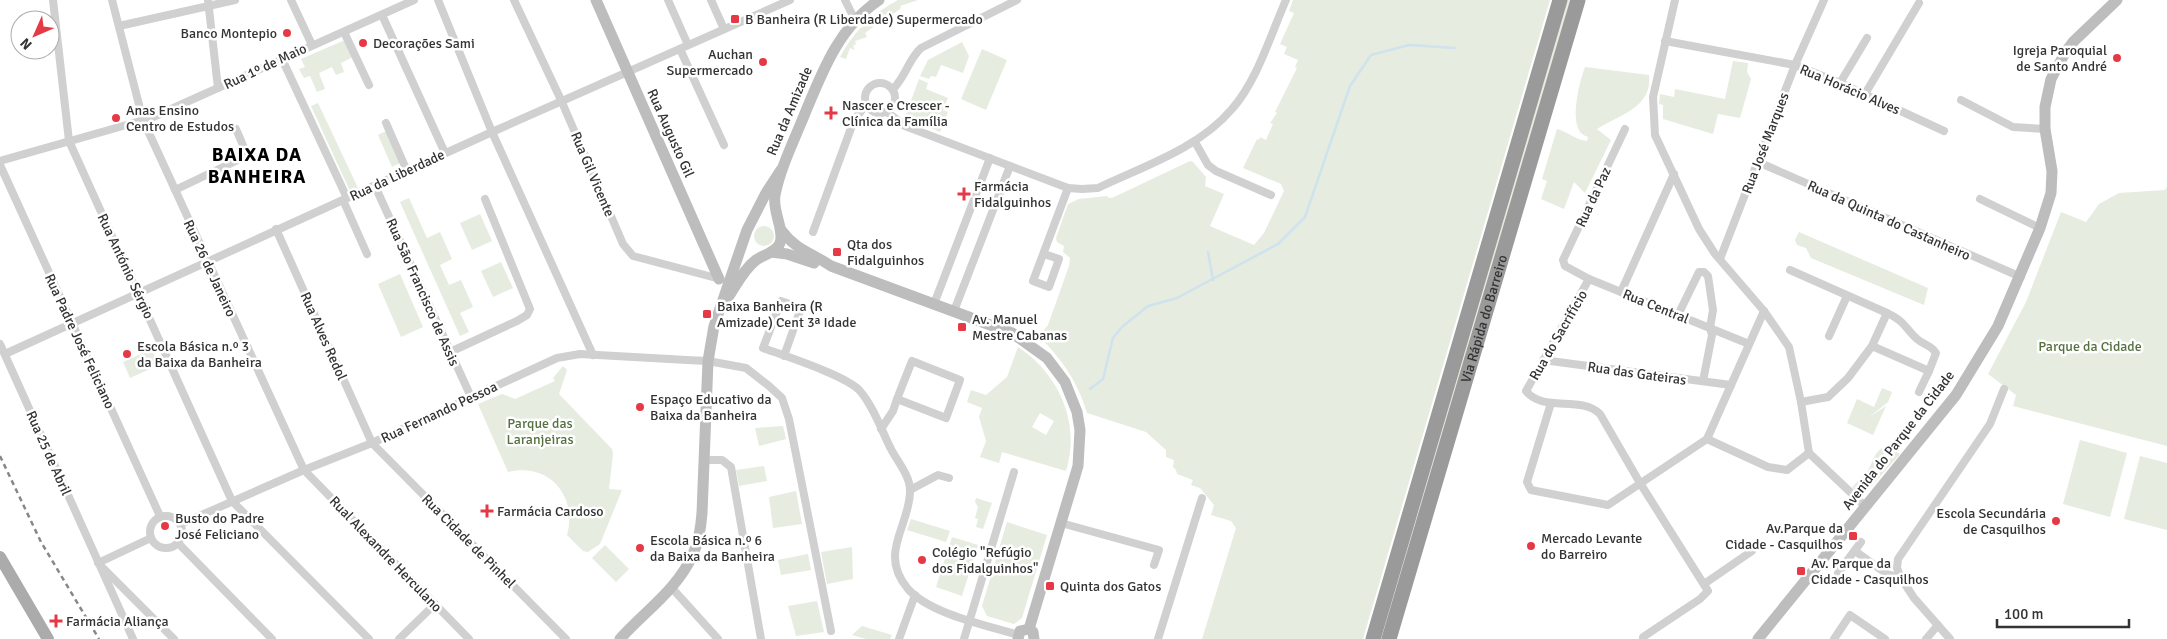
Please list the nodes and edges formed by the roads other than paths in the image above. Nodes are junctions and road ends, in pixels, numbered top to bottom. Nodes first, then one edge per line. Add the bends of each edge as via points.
1 (53, 0) edge
2 (112, 0) edge
3 (235, 0) edge
4 (291, 0) edge
5 (414, 0) edge
6 (438, 0) edge
7 (514, 0) edge
8 (596, 0) edge
9 (668, 0) edge
10 (711, 0) edge
11 (845, 0) edge
12 (879, 0) edge
13 (1017, 0) edge
14 (1286, 0) edge
15 (1560, 0) edge
16 (1578, 0) edge
17 (1675, 0) edge
18 (1824, 0) edge
19 (2117, 0) edge
20 (785, 1) edge
21 (208, 3) edge
22 (1919, 3) dead end
23 (382, 15) junction
24 (855, 20) junction
25 (119, 26) junction
26 (724, 29) junction
27 (344, 32) junction
28 (1868, 38) dead end
29 (1666, 41) junction
30 (312, 45) junction
31 (688, 45) junction
32 (680, 49) junction
33 (282, 59) junction
34 (1795, 65) junction
35 (628, 72) junction
36 (1840, 83) junction
37 (369, 85) dead end
38 (218, 88) junction
39 (893, 89) junction
40 (1865, 94) junction
41 (562, 100) junction
42 (1961, 100) dead end
43 (866, 105) junction
44 (886, 112) junction
45 (143, 120) junction
46 (386, 123) dead end
47 (1626, 128) dead end
48 (236, 129) dead end
49 (2045, 129) junction
50 (1944, 131) dead end
51 (492, 132) junction
52 (69, 141) junction
53 (1195, 142) junction
54 (724, 145) dead end
55 (445, 153) junction
56 (990, 158) junction
57 (0, 161) edge
58 (1758, 162) junction
59 (0, 165) edge
60 (1010, 166) junction
61 (781, 170) junction
62 (407, 171) junction
63 (1674, 174) junction
64 (375, 186) junction
65 (1068, 188) junction
66 (175, 190) junction
67 (1272, 195) dead end
68 (345, 199) junction
69 (1980, 199) dead end
70 (485, 200) dead end
71 (779, 228) junction
72 (2040, 228) junction
73 (276, 229) junction
74 (748, 230) junction
75 (812, 232) dead end
76 (769, 253) junction
77 (367, 254) dead end
78 (1044, 254) dead end
79 (1720, 259) junction
80 (206, 260) junction
81 (831, 266) junction
82 (1565, 266) joint
83 (1790, 270) dead end
84 (2021, 277) junction
85 (1589, 279) junction
86 (724, 280) junction
87 (138, 292) junction
88 (1621, 292) junction
89 (1847, 296) junction
90 (934, 304) junction
91 (721, 309) junction
92 (1764, 311) junction
93 (954, 312) junction
94 (1886, 313) junction
95 (1678, 315) junction
96 (72, 323) junction
97 (1710, 328) junction
98 (1829, 336) dead end
99 (0, 344) edge
100 (1750, 344) junction
101 (1872, 346) junction
102 (450, 352) junction
103 (5, 354) junction
104 (593, 355) junction
105 (784, 356) junction
106 (1543, 360) junction
107 (708, 361) junction
108 (1929, 371) junction
109 (1703, 381) junction
110 (1731, 385) junction
111 (2004, 389) dead end
112 (1919, 392) dead end
113 (471, 397) junction
114 (897, 399) junction
115 (1550, 402) junction
116 (1801, 402) junction
117 (881, 429) junction
118 (1707, 439) junction
119 (372, 443) junction
120 (1809, 453) junction
121 (705, 460) junction
122 (304, 470) junction
123 (1014, 472) dead end
124 (949, 478) dead end
125 (1640, 483) junction
126 (910, 490) junction
127 (1202, 498) dead end
128 (232, 501) junction
129 (1865, 506) junction
130 (160, 516) junction
131 (1061, 522) junction
132 (181, 524) junction
133 (151, 538) junction
134 (1861, 542) dead end
135 (178, 543) junction
136 (1752, 551) dead end
137 (1855, 551) junction
138 (0, 557) edge
139 (98, 563) junction
140 (1154, 566) dead end
141 (1838, 573) dead end
142 (1900, 578) junction
143 (1704, 584) junction
144 (671, 587) junction
145 (915, 595) junction
146 (435, 604) junction
147 (970, 620) junction
148 (1938, 625) junction
149 (831, 631) dead end
150 (1032, 634) edge
151 (1018, 637) edge
152 (621, 638) edge
153 (48, 639) edge
154 (133, 639) edge
155 (174, 639) edge
156 (272, 639) edge
157 (369, 639) edge
158 (399, 639) edge
159 (469, 639) edge
160 (566, 639) edge
161 (718, 639) edge
162 (761, 639) edge
163 (899, 639) edge
164 (964, 639) edge
165 (1158, 639) edge
166 (1373, 639) edge
167 (1389, 639) edge
168 (1643, 639) edge
169 (1758, 639) edge
170 (1834, 639) edge
171 (1884, 639) edge
172 (1926, 639) edge
173 (1950, 639) edge

1 - 52 street, Rua António Sérgio
2 - 25 street, Rua 26 de Janeiro
3 - 21 street
4 - 30 street
5 - 23 street, Rua 1º de Maio
6 - 51 street
7 - 41 street, Rua Gil Vicente
8 - 35 street, Rua Augusto Gil
9 - 31 street
10 - 26 street
11 - 24 street
12 - 24 street, Rua da Amizade
13 - 39 street via 921,48
14 - 53 street via 1245,91 1233,109
15 - 166 highway, Via Rápida do Barreiro
16 - 167 highway, Via Rápida do Barreiro
17 - 29 street
18 - 34 street, Rua José Marques
19 - 49 street, Avenida do Parque da Cidade via 2064,53 2051,80
20 - 26 street, Rua da Liberdade
21 - 25 street
21 - 38 street
22 - 40 street
23 - 27 street, Rua 1º de Maio
23 - 55 street
24 - 61 street, Rua da Amizade via 825,65
25 - 45 street, Rua 26 de Janeiro
26 - 31 street, Rua da Liberdade
27 - 30 street, Rua 1º de Maio
27 - 37 street
28 - 36 street
29 - 34 street, Rua Horácio Alves
29 - 63 street via 1653,97 1655,135
30 - 33 street, Rua 1º de Maio
31 - 32 street, Rua da Liberdade
32 - 35 street, Rua da Liberdade
32 - 54 street
33 - 38 street, Rua 1º de Maio
33 - 68 street
34 - 36 street, Rua Horácio Alves
34 - 58 street, Rua José Marques
35 - 41 street, Rua da Liberdade
35 - 86 street, Rua Augusto Gil
36 - 40 street, Rua Horácio Alves
38 - 45 street, Rua 1º de Maio
39 - 43 street via 888,84 874,83 865,92
39 - 44 street via 895,102
40 - 50 street, Rua Horácio Alves
41 - 51 street, Rua da Liberdade
41 - 86 street, Rua Gil Vicente via 623,244 633,256
42 - 49 street via 2013,127
43 - 44 street via 875,113
43 - 75 street via 854,120
44 - 56 street via 905,126
45 - 52 street, Rua 1º de Maio
45 - 66 street, Rua 26 de Janeiro
46 - 62 street
47 - 82 street, Rua da Paz via 1563,260
48 - 66 street via 245,150 244,156
49 - 72 street, Avenida do Parque da Cidade via 2052,171 2050,193
51 - 55 street, Rua da Liberdade
51 - 104 street
52 - 57 street, Rua 1º de Maio
52 - 87 street, Rua António Sérgio
53 - 65 street via 1098,188
53 - 67 street via 1208,165
55 - 62 street, Rua da Liberdade
56 - 60 street
56 - 90 street
58 - 79 street, Rua José Marques
58 - 84 street, Rua da Quinta do Castanheiro
59 - 96 street, Rua Padre José Feliciano
60 - 65 street
60 - 93 street
61 - 71 street, Rua da Amizade via 774,208
61 - 74 street, Rua da Amizade
62 - 64 street, Rua da Liberdade
63 - 79 street via 1699,229
63 - 88 street
64 - 68 street, Rua da Liberdade
64 - 102 street, Rua São Francisco de Assis
65 - 78 street
66 - 80 street, Rua 26 de Janeiro
68 - 73 street, Rua da Liberdade
68 - 77 street
69 - 72 street
70 - 102 street via 530,309 517,322
71 - 74 street via 772,220 762,218
71 - 76 street, Rua da Amizade via 780,243
71 - 81 street via 795,246
72 - 84 street, Avenida do Parque da Cidade
73 - 80 street, Rua da Liberdade
73 - 119 street, Rua Alves Redol
74 - 76 street via 751,249
74 - 86 street, Rua da Amizade
76 - 81 street via 788,254
76 - 91 street, Rua da Amizade via 747,268
79 - 92 street
80 - 87 street, Rua da Liberdade
80 - 122 street, Rua 26 de Janeiro
81 - 90 street
82 - 85 street, Rua Central
83 - 89 street
84 - 129 street, Avenida do Parque da Cidade via 1998,326 1956,395
85 - 88 street, Rua Central
85 - 106 street, Rua do Sacrifício
86 - 91 street, Rua da Amizade
87 - 96 street, Rua da Liberdade
87 - 128 street, Rua António Sérgio
88 - 95 street, Rua Central
89 - 94 street
89 - 98 street
90 - 93 street
91 - 107 street, Rua da Amizade via 711,337
92 - 100 street
92 - 116 street via 1789,347
93 - 131 street via 1020,338 1047,358 1065,382 1077,412 1080,449
94 - 101 street
94 - 108 street via 1902,321 1919,340 1931,346 1936,353
95 - 97 street, Rua Central
95 - 97 street via 1699,272 1704,272 1708,276 1713,310
96 - 103 street, Rua da Liberdade
96 - 130 street, Rua Padre José Feliciano
97 - 100 street, Rua Central
97 - 109 street via 1712,335
99 - 103 street, Rua 25 de Abril
100 - 110 street
101 - 108 street
101 - 116 street via 1848,378 1828,396
102 - 113 street, Rua São Francisco de Assis
103 - 139 street, Rua 25 de Abril
104 - 107 street, Rua Fernando Pessoa
104 - 113 street, Rua Fernando Pessoa via 557,358
105 - 105 street via 801,308 781,301 763,348
105 - 117 street via 854,385
106 - 109 street, Rua das Gateiras
106 - 115 street, Rua do Sacrifício via 1526,391 1531,398
107 - 121 street, Rua da Amizade
107 - 149 street, Rua Fernando Pessoa via 746,368 782,398 789,419
108 - 112 street
109 - 110 street, Rua das Gateiras
110 - 118 street
111 - 142 street via 1990,424 1898,558
113 - 119 street, Rua Fernando Pessoa
114 - 114 street via 946,418 960,380 912,361
114 - 117 street
115 - 125 street via 1592,407 1600,414
115 - 125 street via 1527,482 1531,490 1608,504
116 - 120 street
117 - 126 street via 909,482
118 - 120 street via 1768,467 1787,470
118 - 125 street
119 - 122 street, Rua Fernando Pessoa
119 - 160 street, Rua Cidade de Pinhel
120 - 129 street
121 - 144 street, Rua da Amizade via 700,535 686,568
121 - 162 street via 722,460 731,467
122 - 128 street, Rua Fernando Pessoa
122 - 146 street, Rual Alexandre Herculano
123 - 147 street
124 - 126 street via 938,475
125 - 143 street
126 - 145 street via 894,552 898,573
127 - 165 street
128 - 132 street, Rua Fernando Pessoa
128 - 157 street
129 - 169 street, Avenida do Parque da Cidade
130 - 132 street via 170,516
130 - 133 street via 150,528
131 - 140 street via 1159,550
131 - 150 street
132 - 135 street via 182,534
133 - 135 street via 163,548
133 - 139 street
134 - 137 street
135 - 156 street
136 - 143 street
137 - 141 street
137 - 142 street via 1887,574
138 - 153 main road
139 - 154 street, Rua 25 de Abril
139 - 155 street
142 - 148 street
143 - 168 street via 1708,591 1700,599
144 - 152 street, Rua da Amizade
144 - 161 street
145 - 147 street via 937,609
145 - 163 street
146 - 158 street
146 - 159 street, Rual Alexandre Herculano
147 - 151 street
147 - 164 street
148 - 172 street
148 - 173 street
150 - 151 street via 1022,630
170 - 171 street via 1850,615

